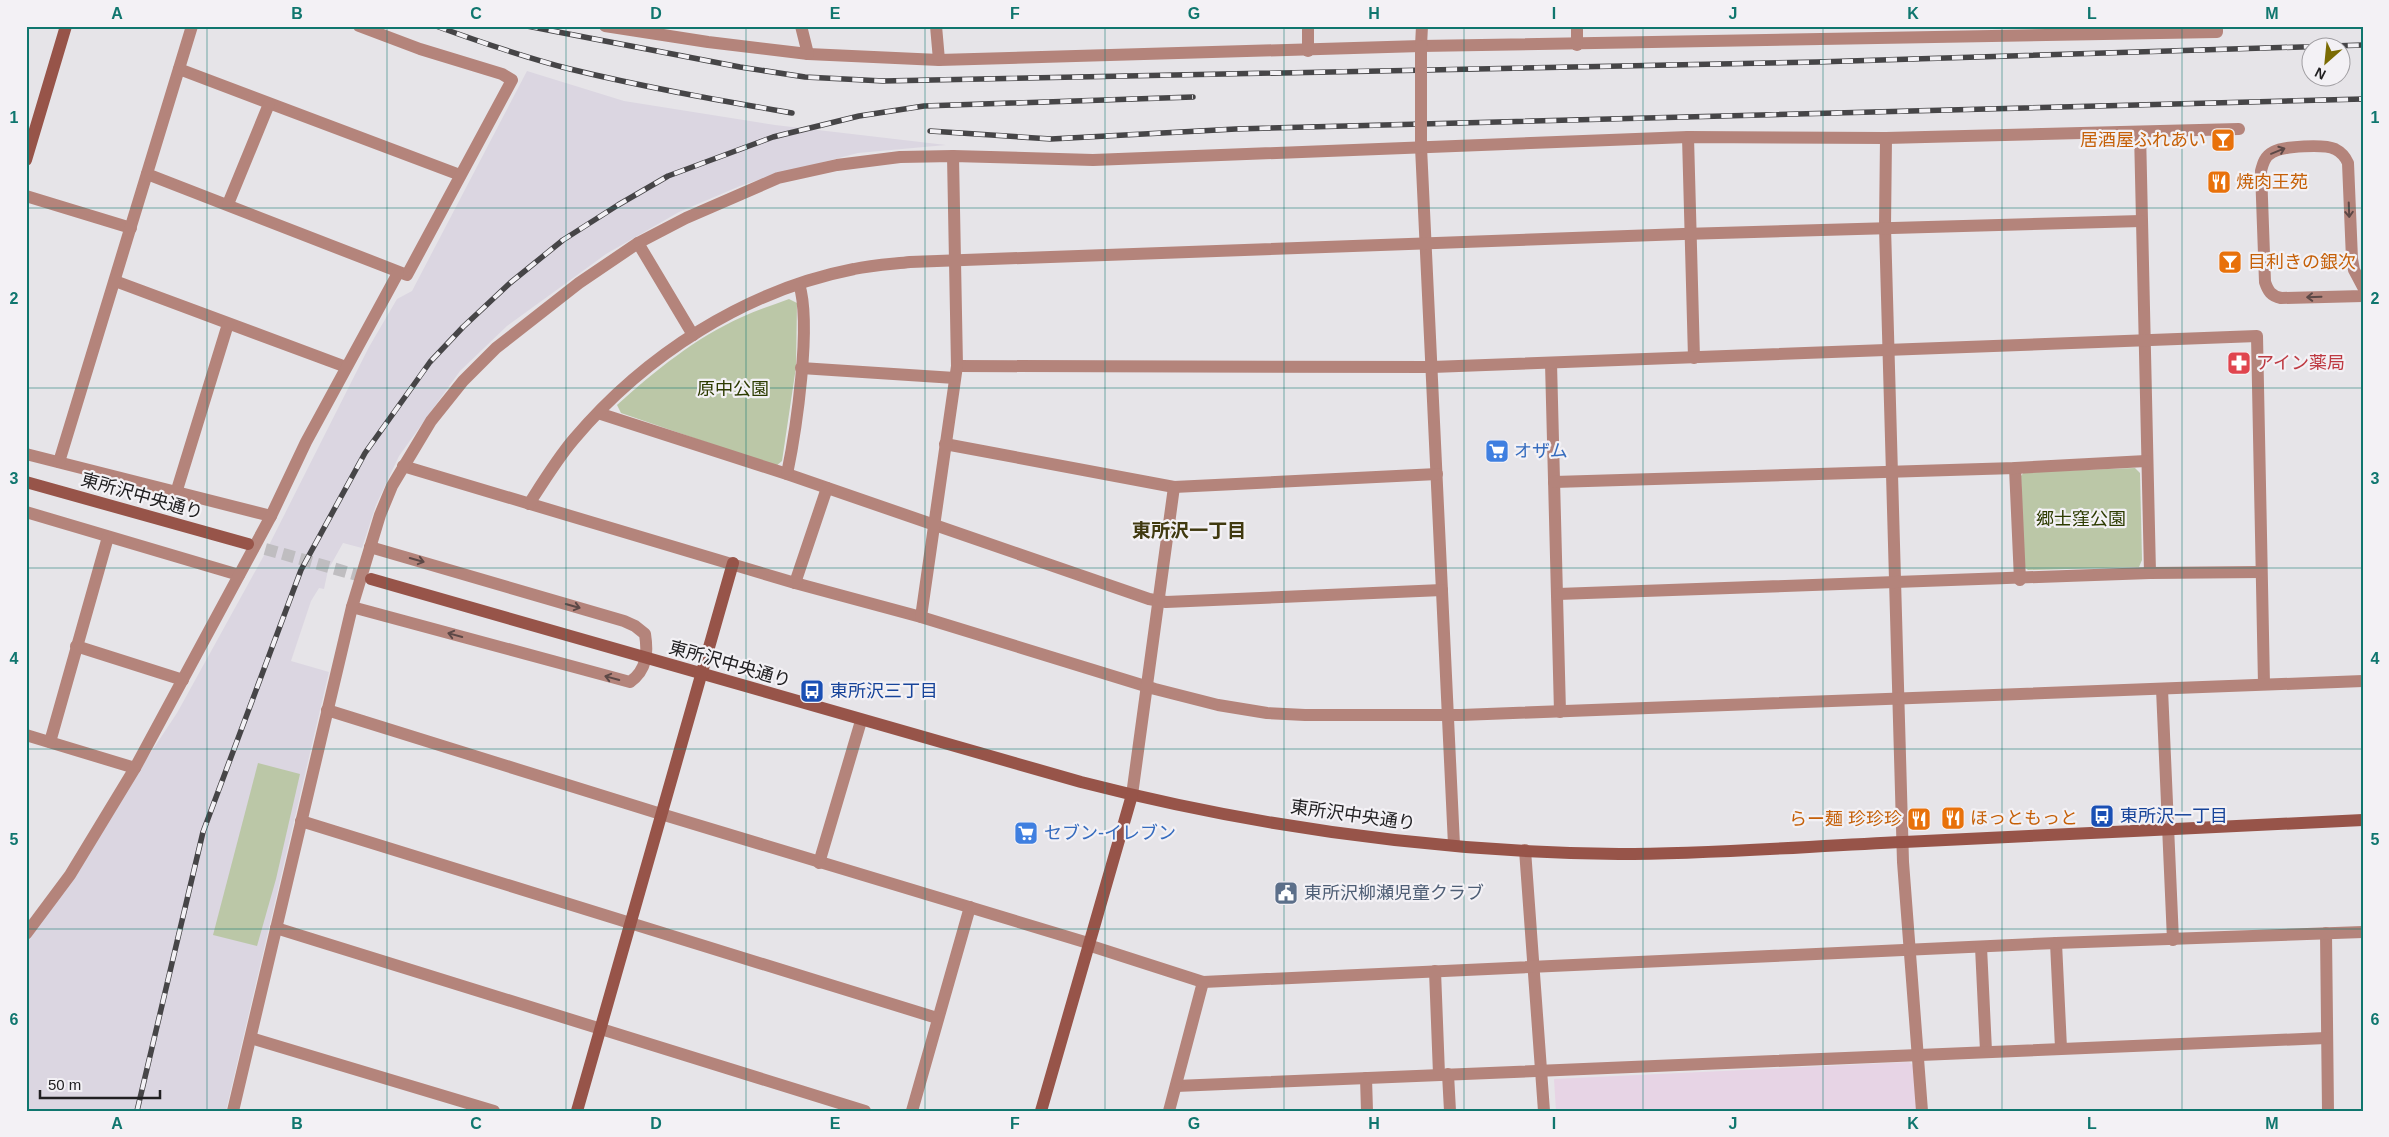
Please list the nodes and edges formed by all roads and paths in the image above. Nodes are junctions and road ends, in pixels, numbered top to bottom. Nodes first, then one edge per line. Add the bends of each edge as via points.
1 (66, 26) edge
2 (192, 26) edge
3 (360, 26) edge
4 (605, 26) edge
5 (801, 26) edge
6 (936, 26) edge
7 (1308, 26) edge
8 (1422, 26) edge
9 (1578, 26) edge
10 (2217, 26) edge
11 (1905, 32) edge
12 (1577, 45) junction
13 (1420, 46) junction
14 (1308, 51) junction
15 (808, 54) junction
16 (940, 60) junction
17 (179, 69) junction
18 (269, 104) junction
19 (2240, 129) dead end
20 (2140, 132) junction
21 (1688, 137) junction
22 (1886, 138) junction
23 (1421, 147) junction
24 (953, 156) junction
25 (26, 160) edge
26 (147, 174) junction
27 (460, 176) junction
28 (26, 196) edge
29 (228, 204) junction
30 (2141, 221) junction
31 (1885, 227) junction
32 (131, 228) junction
33 (1692, 234) junction
34 (638, 243) junction
35 (1426, 243) junction
36 (955, 261) junction
37 (398, 273) junction
38 (115, 281) junction
39 (799, 284) junction
40 (2363, 287) edge
41 (2363, 296) edge
42 (228, 324) junction
43 (693, 335) junction
44 (2143, 341) junction
45 (1888, 350) junction
46 (1694, 358) junction
47 (1551, 363) junction
48 (346, 367) junction
49 (1432, 367) junction
50 (801, 368) junction
51 (956, 372) junction
52 (598, 413) junction
53 (946, 444) junction
54 (26, 454) edge
55 (2146, 461) junction
56 (59, 462) junction
57 (403, 466) junction
58 (2015, 468) junction
59 (1891, 472) junction
60 (787, 474) junction
61 (1437, 474) junction
62 (26, 482) edge
63 (1554, 482) junction
64 (1174, 487) junction
65 (827, 488) junction
66 (176, 494) junction
67 (529, 504) junction
68 (26, 512) edge
69 (271, 516) junction
70 (934, 525) junction
71 (108, 537) junction
72 (248, 544) tunnel mouth
73 (370, 547) junction
74 (733, 563) junction
75 (2261, 572) junction
76 (2150, 573) junction
77 (239, 575) junction
78 (371, 579) tunnel mouth
79 (2020, 580) junction
80 (1894, 581) junction
81 (795, 583) junction
82 (1442, 590) junction
83 (1558, 594) junction
84 (1157, 600) junction
85 (352, 607) junction
86 (921, 617) junction
87 (76, 646) junction
88 (646, 658) junction
89 (701, 673) junction
90 (183, 680) junction
91 (2363, 681) edge
92 (2264, 684) junction
93 (1146, 687) junction
94 (2162, 689) junction
95 (1898, 699) junction
96 (327, 710) junction
97 (1560, 712) junction
98 (1447, 715) junction
99 (861, 721) junction
100 (26, 735) edge
101 (50, 742) junction
102 (135, 768) junction
103 (1132, 795) junction
104 (661, 814) junction
105 (2363, 820) edge
106 (301, 821) junction
107 (2167, 830) junction
108 (1902, 842) junction
109 (1454, 845) junction
110 (1525, 850) junction
111 (819, 863) junction
112 (970, 907) junction
113 (631, 923) junction
114 (276, 928) junction
115 (2363, 932) edge
116 (2326, 933) junction
117 (26, 934) edge
118 (2173, 940) junction
119 (2056, 943) junction
120 (1088, 944) junction
121 (1981, 947) junction
122 (1910, 950) junction
123 (1534, 968) junction
124 (1435, 971) junction
125 (1203, 982) junction
126 (938, 1018) junction
127 (600, 1029) junction
128 (250, 1038) junction
129 (2326, 1038) junction
130 (2061, 1048) junction
131 (1986, 1051) junction
132 (1918, 1054) junction
133 (1541, 1072) junction
134 (1444, 1074) junction
135 (1366, 1078) junction
136 (1176, 1086) junction
137 (233, 1111) edge
138 (494, 1111) edge
139 (577, 1111) edge
140 (865, 1111) edge
141 (912, 1111) edge
142 (1041, 1111) edge
143 (1169, 1111) edge
144 (1367, 1111) edge
145 (1450, 1111) edge
146 (1544, 1111) edge
147 (1922, 1111) edge
148 (2328, 1111) edge

1 - 25 street
2 - 17 street
3 - 27 street via 512,80
4 - 15 street
5 - 15 street
6 - 16 street
7 - 14 street
8 - 13 street
9 - 12 street
10 - 11 street via 2217,32
11 - 12 street
12 - 13 street
13 - 14 street
13 - 23 street, bridge
14 - 16 street
15 - 16 street
17 - 18 street
17 - 26 street
18 - 27 street
18 - 29 street
19 - 20 street
20 - 22 street
20 - 30 street
21 - 22 street
21 - 23 street
21 - 33 street
22 - 31 street
23 - 24 street via 1093,160
23 - 35 street
24 - 34 street via 874,159 778,178 724,200
24 - 36 street
26 - 29 street
26 - 32 street
27 - 37 street via 407,275
28 - 32 street
29 - 37 street
30 - 31 street
30 - 44 street
31 - 33 street
31 - 45 street
32 - 38 street
33 - 35 street
33 - 46 street
34 - 43 street
34 - 57 street via 536,315 496,348 463,381 431,421
35 - 36 street
35 - 49 street
36 - 39 street via 854,268
36 - 51 street
37 - 48 street
38 - 42 street
38 - 56 street
39 - 43 street via 737,310
39 - 50 street via 803,316
41 -> 40 street via 2280,298 2267,290 2261,171 2263,162 2273,152 2282,148 2327,146 2345,156 2348,163 2352,259
42 - 48 street
42 - 66 street
43 - 52 street via 652,364
44 - 45 street
44 - 55 street
44 - 75 street via 2257,336
45 - 46 street
45 - 59 street
46 - 47 street
47 - 49 street
47 - 63 street
48 - 69 street
49 - 51 street
49 - 61 street
50 - 51 street
50 - 60 street
51 - 53 street
52 - 60 street
52 - 67 street via 574,440
53 - 64 street
53 - 70 street
54 - 56 street
55 - 58 street
55 - 76 street
56 - 66 street
57 - 67 street
57 - 73 street via 380,515
58 - 59 street
58 - 79 street
59 - 63 street
59 - 80 street
60 - 65 street
61 - 64 street
61 - 82 street
62 - 72 street, 東所沢中央通り
63 - 83 street
64 - 84 street
65 - 70 street
65 - 81 street
66 - 69 street
67 - 74 street
68 - 71 street
69 - 77 street
70 - 84 street
70 - 86 street
71 - 77 street
71 - 87 street
73 - 85 street
73 -> 88 street via 624,621 646,634
74 - 81 street
74 - 89 street
75 - 76 street
75 - 92 street
76 - 79 street
77 - 90 street
78 - 88 street, 東所沢中央通り
79 - 80 street
80 - 83 street
80 - 95 street
81 - 86 street
82 - 84 street
82 - 98 street
83 - 97 street
84 - 93 street
88 -> 85 street via 637,677 630,682
85 - 96 street
86 - 93 street
87 - 90 street
87 - 101 street
88 - 89 street, 東所沢中央通り
89 - 99 street, 東所沢中央通り
89 - 104 street
90 - 102 street
91 - 92 street
92 - 94 street
93 - 98 street via 1267,713
93 - 103 street
94 - 95 street
94 - 107 street
95 - 97 street
95 - 108 street
96 - 104 street
96 - 106 street
97 - 98 street
98 - 109 street
99 - 103 street, 東所沢中央通り
99 - 111 street
100 - 101 street
101 - 102 street
102 - 117 street via 70,875
103 - 109 street, 東所沢中央通り via 1266,821
103 - 120 street
104 - 111 street
104 - 113 street
105 - 107 street, 東所沢中央通り
106 - 113 street
106 - 114 street
107 - 108 street, 東所沢中央通り
107 - 118 street
108 - 110 street, 東所沢中央通り via 1688,853
108 - 122 street
109 - 110 street, 東所沢中央通り
110 - 123 street
111 - 112 street
112 - 120 street
112 - 126 street
113 - 126 street
113 - 127 street
114 - 127 street
114 - 128 street
115 - 116 street
116 - 118 street
116 - 129 street
118 - 119 street
119 - 121 street
119 - 130 street
120 - 125 street
120 - 142 street
121 - 122 street
121 - 131 street
122 - 123 street
122 - 132 street
123 - 124 street
123 - 133 street
124 - 125 street
124 - 134 street
125 - 136 street
126 - 141 street
127 - 139 street
127 - 140 street
128 - 137 street
128 - 138 street
129 - 130 street
129 - 148 street
130 - 131 street
131 - 132 street
132 - 133 street
132 - 147 street
133 - 134 street
133 - 146 street
134 - 135 street
134 - 145 street
135 - 136 street
135 - 144 street
136 - 143 street

